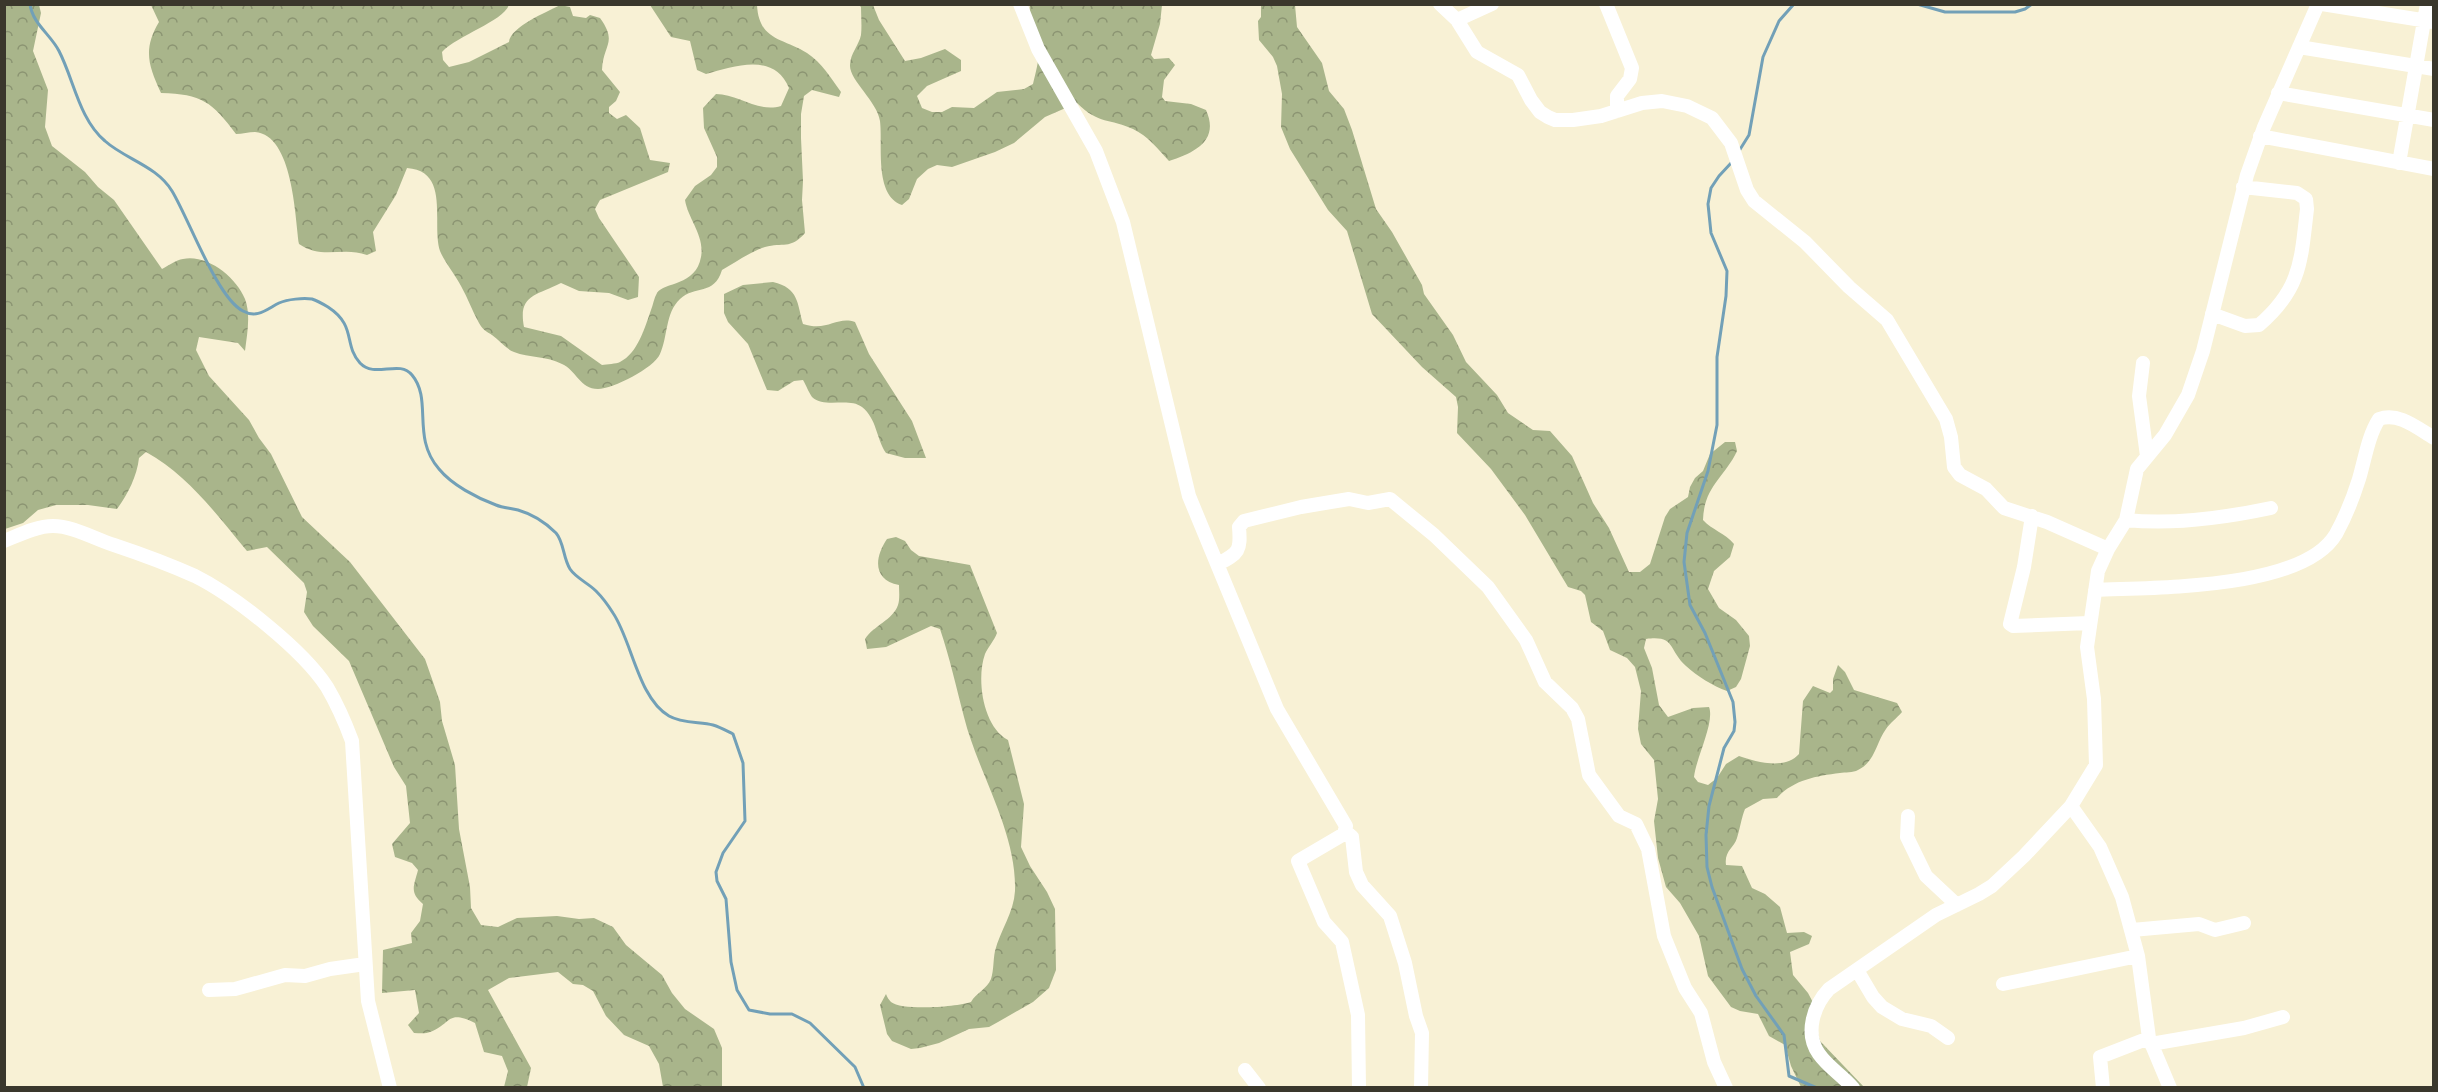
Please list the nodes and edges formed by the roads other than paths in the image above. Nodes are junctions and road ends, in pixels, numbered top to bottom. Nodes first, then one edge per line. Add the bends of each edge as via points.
1 (1020, 4) edge
2 (1440, 4) edge
3 (1492, 4) edge
4 (1606, 4) edge
5 (2320, 4) edge
6 (2427, 4) edge
7 (1457, 20) junction
8 (2429, 22) edge
9 (2299, 47) junction
10 (2416, 65) junction
11 (2433, 69) edge
12 (2278, 93) junction
13 (1617, 111) junction
14 (2409, 116) junction
15 (2433, 120) edge
16 (2260, 136) junction
17 (2399, 163) junction
18 (2433, 169) edge
19 (2243, 186) junction
20 (2212, 314) junction
21 (2144, 363) dead end
22 (2433, 438) edge
23 (2147, 456) junction
24 (2271, 508) dead end
25 (2032, 516) junction
26 (2126, 520) junction
27 (4, 541) edge
28 (2108, 549) junction
29 (1218, 564) junction
30 (2095, 590) junction
31 (2089, 623) junction
32 (2071, 806) junction
33 (1908, 816) dead end
34 (1346, 832) junction
35 (1957, 905) junction
36 (2244, 923) dead end
37 (2132, 930) junction
38 (2138, 956) junction
39 (365, 964) junction
40 (1857, 970) junction
41 (2003, 984) dead end
42 (209, 990) dead end
43 (2283, 1017) dead end
44 (1948, 1038) dead end
45 (2150, 1041) junction
46 (1245, 1070) dead end
47 (390, 1088) edge
48 (1258, 1088) edge
49 (1359, 1088) edge
50 (1421, 1088) edge
51 (1726, 1088) edge
52 (1853, 1088) edge
53 (2103, 1088) edge
54 (2170, 1088) edge

1 - 29 street via 1038,49 1096,151 1123,222 1186,487
2 - 7 street
3 - 7 street
4 - 13 street via 1632,68 1630,79 1617,96
5 - 8 street
5 - 9 street
6 - 8 street
7 - 13 street via 1477,52 1518,75 1531,100 1548,117 1574,120
8 - 10 street
9 - 10 street
9 - 12 street
10 - 11 street
10 - 14 street
12 - 14 street
12 - 16 street
13 - 25 street via 1662,101 1687,106 1712,118 1731,143 1754,201 1805,242 1887,320 1946,419 1956,471 1986,489 2004,508
14 - 15 street
14 - 17 street
16 - 17 street
16 - 19 street
17 - 18 street
19 - 20 street
19 - 20 street via 2297,193 2306,199 2298,271 2284,300 2259,325 2245,326
20 - 23 street via 2188,395 2165,435
21 - 23 street via 2139,396
22 - 30 street via 2394,417 2379,419 2349,509 2335,536 2320,551 2287,569 2227,581
23 - 26 street via 2134,476
24 - 26 street via 2170,522
25 - 28 street
25 - 31 street via 2010,624
26 - 28 street
27 - 39 street via 52,526 78,532 197,578 258,617 325,685 352,741
28 - 30 street
29 - 34 street via 1277,709
29 - 51 street via 1239,549 1239,527 1244,521 1349,499 1368,503 1390,499 1488,587 1526,640 1545,682 1578,718 1589,775 1619,816 1636,824 1648,849 1664,936 1680,977 1701,1013 1714,1062
30 - 31 street
31 - 32 street via 2087,647 2094,699 2096,765
32 - 35 street via 1992,886
32 - 37 street via 2100,847
33 - 35 street via 1906,837 1926,876
34 - 49 street via 1298,861 1324,922 1342,942 1358,1015
34 - 50 street via 1352,837 1356,872 1362,885 1390,916 1405,963 1422,1033
35 - 40 street via 1936,915
36 - 37 street via 2215,930 2199,924
37 - 38 street
38 - 41 street
38 - 45 street
39 - 42 street via 305,976 285,975 235,989
39 - 47 street via 370,1013
40 - 44 street via 1882,1007 1902,1019 1931,1026
40 - 52 street via 1822,996 1815,1007 1812,1029 1818,1053
43 - 45 street via 2244,1028
45 - 53 street via 2100,1057
45 - 54 street
46 - 48 street

